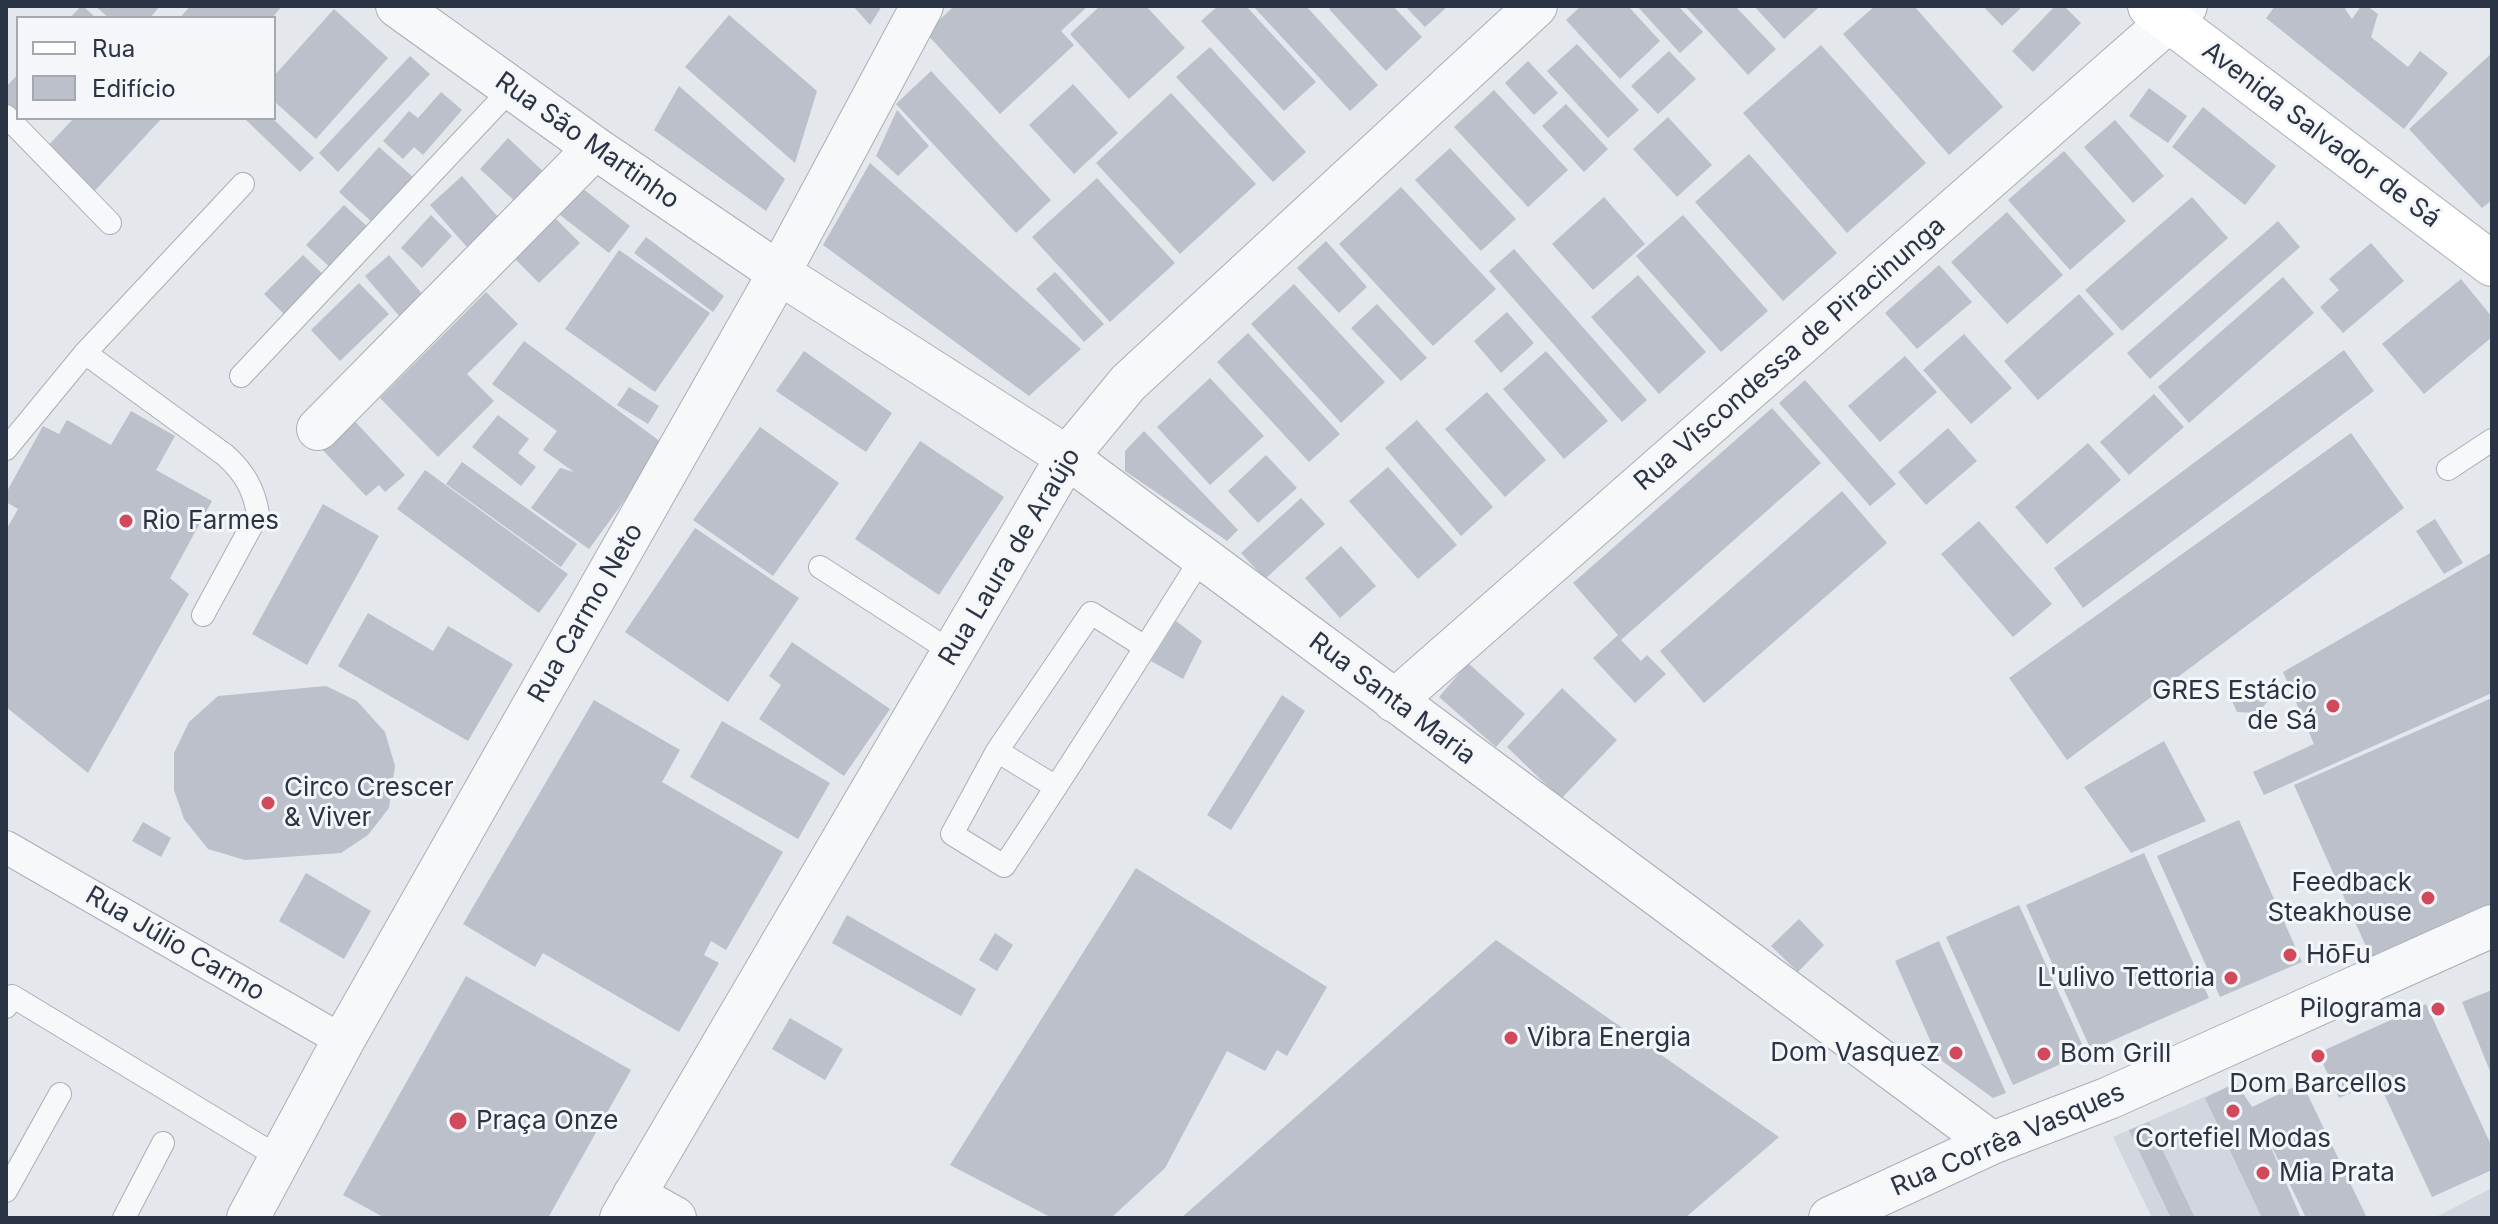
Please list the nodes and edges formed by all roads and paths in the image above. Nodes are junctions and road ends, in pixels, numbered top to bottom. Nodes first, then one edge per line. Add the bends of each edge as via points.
1 (397, 6) edge
2 (922, 6) edge
3 (1536, 6) edge
4 (2168, 11) edge
5 (512, 88) junction
6 (6, 116) edge
7 (595, 148) junction
8 (243, 184) dead end
9 (110, 223) dead end
10 (2492, 264) edge
11 (779, 273) junction
12 (85, 353) junction
13 (241, 376) dead end
14 (318, 429) dead end
15 (2492, 440) edge
16 (6, 449) edge
17 (1067, 457) junction
18 (2448, 469) dead end
19 (1202, 557) junction
20 (820, 567) dead end
21 (203, 615) dead end
22 (1145, 647) junction
23 (952, 652) junction
24 (1394, 701) junction
25 (997, 751) junction
26 (1056, 787) junction
27 (6, 847) edge
28 (2492, 926) edge
29 (8, 998) edge
30 (343, 1041) junction
31 (60, 1094) dead end
32 (163, 1143) dead end
33 (1992, 1143) junction
34 (280, 1158) junction
35 (6, 1191) edge
36 (628, 1207) edge
37 (124, 1218) edge
38 (248, 1218) edge
39 (675, 1218) edge
40 (1830, 1218) edge

1 - 5 street, Rua São Martinho
2 - 11 street, Rua Carmo Neto
3 - 17 street, Rua Laura de Araújo via 1128,383
4 - 10 main road, Avenida Salvador de Sá
4 - 24 street, Rua Viscondessa de Piracinunga
5 - 7 street, Rua São Martinho
5 - 13 lane
6 - 9 lane
7 - 11 street, Rua São Martinho
7 - 14 street
8 - 12 lane
11 - 17 street, Rua Santa Maria
11 - 30 street, Rua Carmo Neto
12 - 16 lane
12 - 21 lane via 225,455 255,495 258,514
15 - 18 lane
17 - 19 street, Rua Santa Maria
17 - 23 street, Rua Laura de Araújo
19 - 22 lane
19 - 24 street, Rua Santa Maria
20 - 23 lane
22 - 25 lane via 1091,613
22 - 26 lane
23 - 36 street, Rua Laura de Araújo
24 - 33 street, Rua Santa Maria
25 - 26 lane
25 - 26 lane via 952,834 1004,866
27 - 30 street, Rua Júlio Carmo
28 - 33 street, Rua Corrêa Vasques via 2109,1098
29 - 34 lane
30 - 34 street, Rua Carmo Neto
31 - 35 lane
32 - 37 lane
33 - 40 street, Rua Corrêa Vasques
34 - 38 street, Rua Carmo Neto
36 - 39 street

